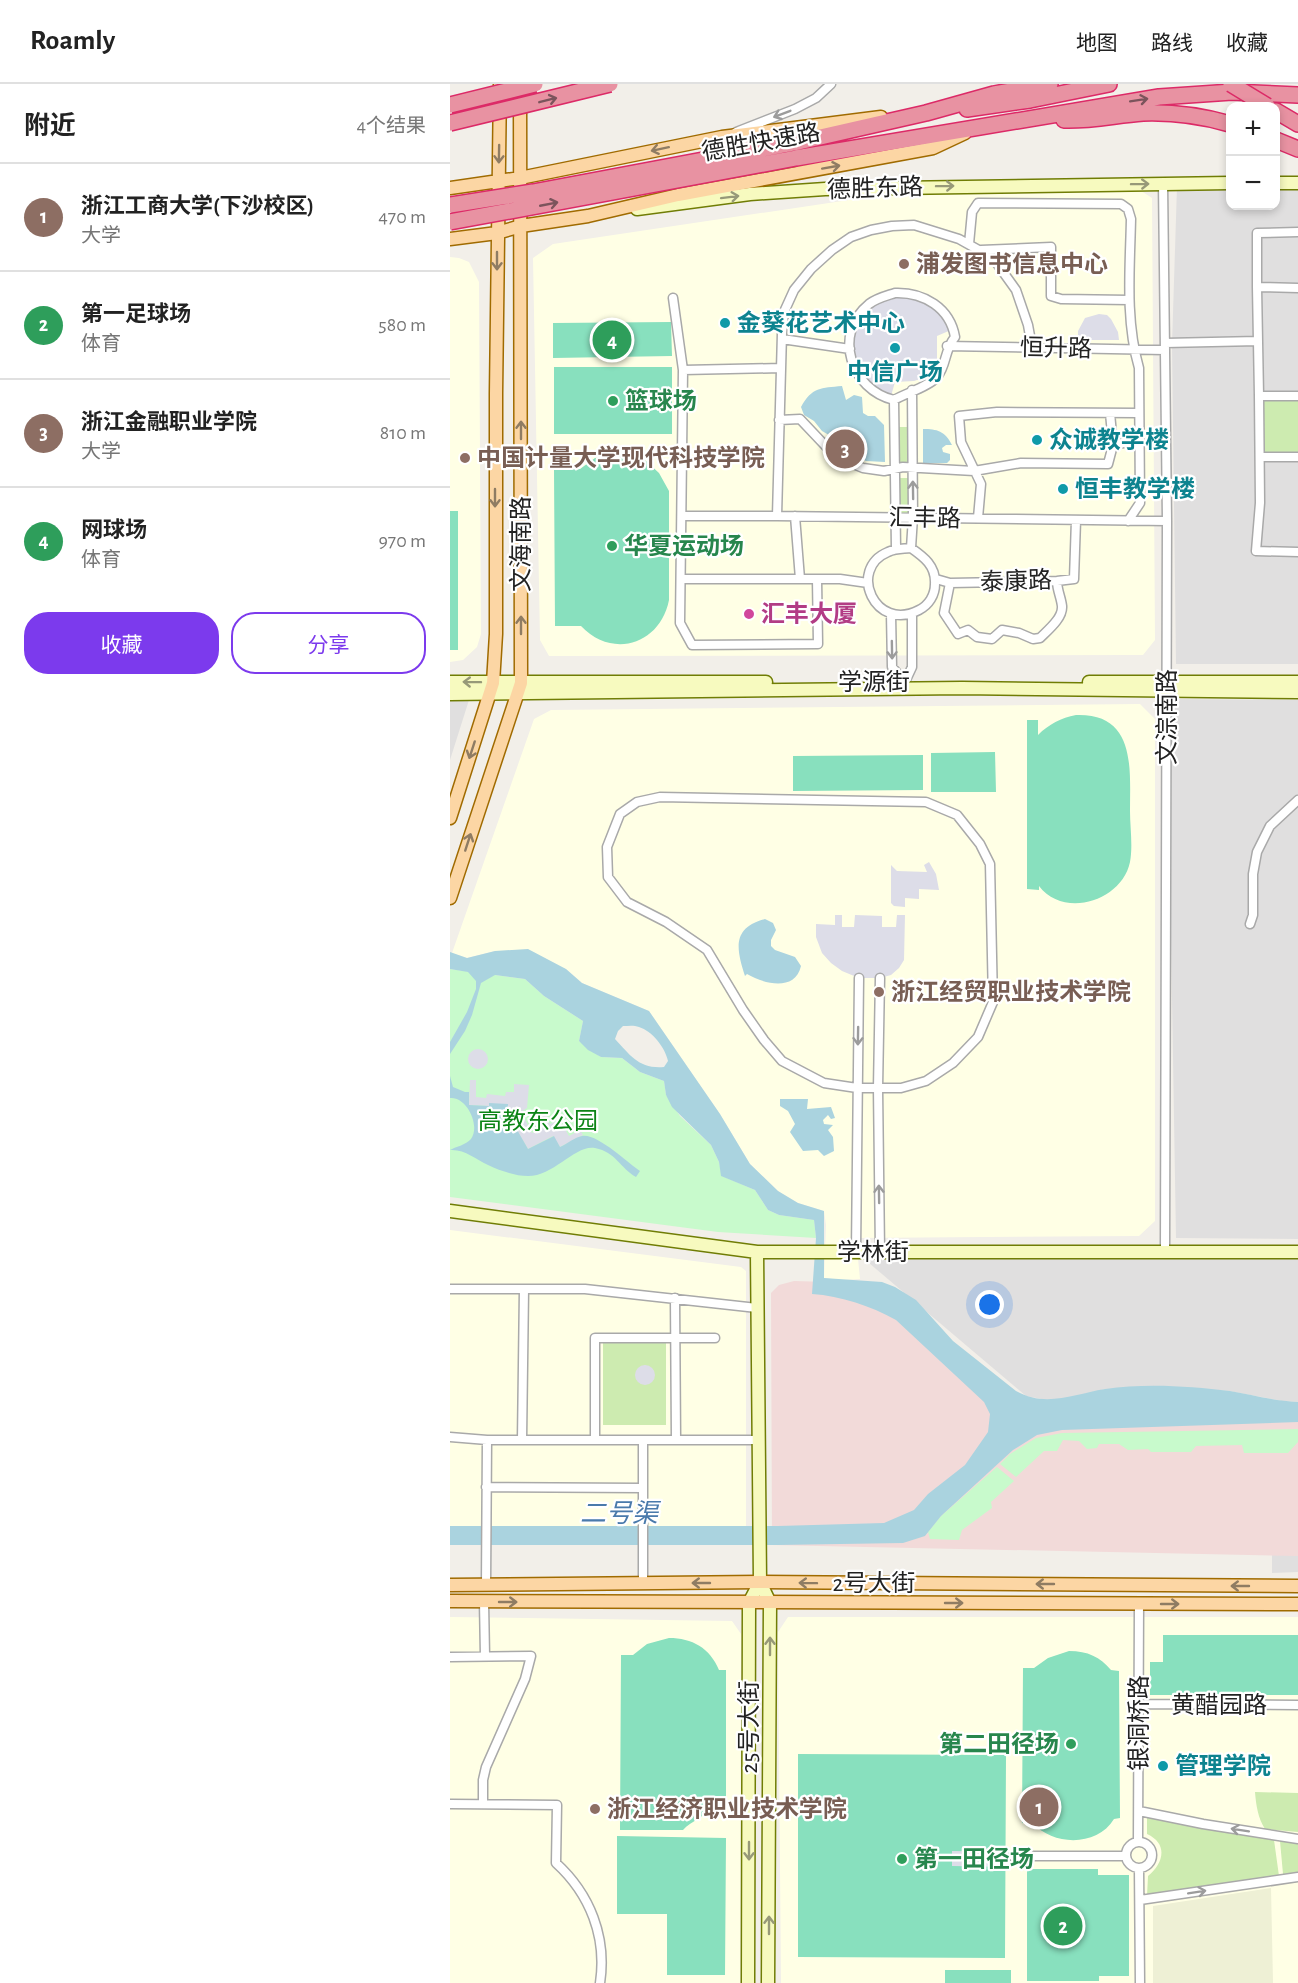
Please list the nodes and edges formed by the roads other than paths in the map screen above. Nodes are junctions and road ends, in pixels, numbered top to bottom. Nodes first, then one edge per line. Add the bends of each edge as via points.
1 (500, 84) edge
2 (519, 84) edge
3 (535, 84) edge
4 (610, 84) edge
5 (831, 84) edge
6 (1050, 84) edge
7 (1109, 84) edge
8 (1231, 84) edge
9 (1298, 95) edge
10 (1260, 102) edge
11 (450, 105) edge
12 (926, 113) junction
13 (1280, 114) edge
14 (1034, 118) junction
15 (450, 123) edge
16 (1226, 123) edge
17 (1298, 124) edge
18 (973, 129) junction
19 (722, 137) junction
20 (1280, 142) edge
21 (1298, 149) edge
22 (795, 151) junction
23 (520, 178) junction
24 (499, 181) junction
25 (1163, 183) junction
26 (1226, 183) edge
27 (1280, 183) edge
28 (1298, 183) edge
29 (450, 188) edge
30 (450, 205) edge
31 (588, 216) junction
32 (450, 222) edge
33 (521, 226) junction
34 (1298, 232) edge
35 (497, 233) junction
36 (450, 239) edge
37 (969, 244) junction
38 (980, 250) junction
39 (1257, 288) junction
40 (1298, 288) edge
41 (673, 298) dead end
42 (1129, 300) junction
43 (782, 339) junction
44 (1258, 341) junction
45 (947, 346) junction
46 (1032, 347) junction
47 (1165, 347) junction
48 (850, 349) junction
49 (1134, 350) junction
50 (781, 368) junction
51 (683, 370) junction
52 (912, 390) junction
53 (1259, 396) junction
54 (1298, 396) edge
55 (894, 400) junction
56 (1110, 413) junction
57 (1139, 414) junction
58 (779, 420) junction
59 (1140, 440) junction
60 (1113, 445) junction
61 (1260, 457) junction
62 (1298, 457) edge
63 (682, 516) junction
64 (777, 516) junction
65 (795, 516) junction
66 (895, 517) junction
67 (913, 517) junction
68 (978, 519) junction
69 (1076, 520) junction
70 (1128, 521) junction
71 (1167, 521) junction
72 (911, 548) junction
73 (896, 549) junction
74 (1298, 552) edge
75 (681, 579) junction
76 (800, 579) junction
77 (817, 579) junction
78 (936, 579) junction
79 (1057, 581) junction
80 (868, 583) junction
81 (950, 583) junction
82 (891, 614) junction
83 (912, 614) junction
84 (450, 682) edge
85 (905, 682) junction
86 (1298, 682) edge
87 (1167, 686) junction
88 (492, 688) junction
89 (520, 688) junction
90 (1298, 692) edge
91 (450, 694) edge
92 (1298, 800) edge
93 (450, 818) edge
94 (450, 898) edge
95 (1250, 924) dead end
96 (859, 978) dead end
97 (880, 978) dead end
98 (856, 1088) junction
99 (878, 1088) junction
100 (450, 1211) edge
101 (757, 1252) junction
102 (856, 1252) junction
103 (880, 1252) junction
104 (1165, 1252) junction
105 (1298, 1252) edge
106 (450, 1289) edge
107 (524, 1289) junction
108 (675, 1298) junction
109 (757, 1308) junction
110 (675, 1338) junction
111 (715, 1338) dead end
112 (450, 1437) edge
113 (487, 1440) junction
114 (522, 1440) junction
115 (595, 1440) junction
116 (643, 1440) junction
117 (676, 1440) junction
118 (759, 1440) junction
119 (486, 1487) junction
120 (643, 1488) junction
121 (760, 1582) junction
122 (644, 1583) junction
123 (486, 1585) junction
124 (450, 1586) edge
125 (1298, 1586) edge
126 (450, 1601) edge
127 (484, 1602) junction
128 (749, 1603) junction
129 (770, 1603) junction
130 (1140, 1604) junction
131 (1298, 1604) edge
132 (485, 1656) junction
133 (450, 1657) edge
134 (1139, 1704) junction
135 (1298, 1705) edge
136 (450, 1804) edge
137 (483, 1804) junction
138 (1139, 1811) junction
139 (1298, 1839) edge
140 (1138, 1842) junction
141 (1013, 1856) dead end
142 (1126, 1856) junction
143 (1140, 1868) junction
144 (1298, 1877) edge
145 (1140, 1900) junction
146 (600, 1983) edge
147 (748, 1983) edge
148 (768, 1983) edge
149 (1140, 1983) edge

1 -> 24 main road, 文海南路
2 - 23 main road, 文海南路
3 - 11 highway, bridge
15 -> 4 highway, bridge
5 -> 19 street via 795,109
6 - 12 highway via 994,94
7 - 12 highway via 988,107
8 - 10 highway, bridge
14 -> 9 highway, 德胜快速路, bridge via 1189,94
12 - 19 main road
12 - 22 highway, 德胜快速路
13 - 17 highway
14 - 16 highway via 1078,121 1180,113
14 - 18 highway, 德胜快速路
18 - 22 highway, 德胜快速路
31 -> 18 main road via 678,195 933,148
19 -> 23 main road
20 - 21 highway
22 - 30 highway, 德胜快速路, bridge
32 -> 22 highway, 德胜快速路, bridge
23 - 24 main road
23 - 33 main road, 文海南路
24 - 29 main road
24 - 35 main road, 文海南路
25 - 26 main road, 德胜东路
31 -> 25 main road, 德胜东路 via 825,189
25 - 47 street, 文淙南路
27 - 28 main road
31 - 33 main road, 德胜东路
33 - 35 main road, 德胜东路
89 -> 33 main road, 文海南路
34 - 39 street via 1257,233
35 - 36 main road
35 -> 88 main road, 文海南路 via 496,634
37 - 38 street
37 - 42 street via 972,212 978,203 1121,204 1128,209 1131,219
37 - 43 street via 914,225 892,226 851,237 811,269 794,290 784,312
38 - 42 street via 1052,247 1052,296 1061,300
38 - 46 street via 993,258 1016,290
39 - 40 street
39 - 44 street
41 - 51 street
42 - 49 street
43 - 48 street
43 - 50 street
44 - 47 street, 恒升路
44 - 53 street
45 - 46 street, 恒升路
45 - 48 street via 955,337 943,311 927,300 895,293 864,309 855,322
45 - 52 street via 945,362 937,377
46 - 49 street, 恒升路
47 - 49 street, 恒升路
47 - 71 street, 文淙南路
48 - 55 street via 861,381
49 - 57 street via 1139,368
50 - 51 street
50 - 58 street
51 - 63 street
52 - 55 street
67 -> 52 street
53 - 54 street
53 - 61 street
55 - 66 street
56 - 57 street
56 - 60 street
56 - 68 street via 997,412 959,416 961,442 981,484
57 - 59 street
58 - 60 street via 800,419 836,457 884,471 903,467 974,471 1021,463 1108,464
58 - 64 street
59 - 60 street
59 - 70 street via 1140,503
61 - 62 street
61 - 74 street via 1256,551
63 - 64 street, 汇丰路
63 - 75 street
64 - 65 street, 汇丰路
65 - 66 street, 汇丰路
65 - 76 street
66 - 67 street, 汇丰路
66 - 73 street
67 - 68 street, 汇丰路
67 - 72 street
68 - 69 street, 汇丰路
69 - 70 street, 汇丰路
69 - 79 street, 泰康路 via 1074,579
70 - 71 street, 汇丰路
71 - 87 street, 文淙南路
72 - 73 street
72 - 78 street via 929,562
73 - 80 street via 878,558
75 - 76 street
75 - 77 street via 680,623 692,645 818,644
76 - 77 street
77 - 80 street
78 - 81 street, 泰康路
78 - 83 street via 931,599
79 - 81 street, 泰康路
79 - 81 street via 1062,614 1040,638 1033,639 1002,630 992,639 977,638 968,630 957,634 944,613
80 - 82 street via 877,606
82 - 83 street
82 -> 85 street via 892,667
83 - 85 street via 912,667
88 -> 84 main road, 学源街
85 - 87 main road, 学源街
85 - 89 main road, 学源街
86 - 87 main road, 学源街
87 - 89 main road
87 - 90 main road
87 - 104 street, 文淙南路
88 - 89 main road, 学源街
88 - 91 main road
88 -> 93 main road, 文海南路
94 -> 89 main road, 文海南路
92 - 95 street via 1270,826 1257,852
96 -> 98 street
97 - 99 street
98 - 99 street
98 - 99 street via 824,1083 782,1061 743,1010 707,950 627,902 608,877 607,847 620,814 638,801 660,797 926,802 957,815 990,864 993,1002 978,1037 952,1063 926,1081 901,1088
98 - 102 street
103 -> 99 street
100 - 101 main road, 学林街
101 - 102 main road, 学林街
101 - 109 main road, 25号大街
102 - 103 main road, 学林街
103 - 104 main road, 学林街
104 - 105 main road, 学林街
106 - 107 street
107 - 108 street via 585,1289
107 - 114 street
108 - 109 street
108 - 110 street
109 - 118 main road, 25号大街
110 - 111 street
110 - 115 street via 595,1338
110 - 117 street
112 - 113 street
113 - 114 street
113 - 119 street
114 - 115 street
115 - 116 street
116 - 117 street
116 - 120 street
117 - 118 street
118 - 121 main road, 25号大街
119 - 120 street
119 - 123 street
120 - 122 street
121 -> 122 main road, 2号大街
125 -> 121 main road, 2号大街
121 - 128 main road, 25号大街
121 - 129 main road, 25号大街
122 - 123 main road, 2号大街
123 - 124 main road, 2号大街
126 - 127 main road, 2号大街
127 -> 128 main road, 2号大街
127 - 132 street
128 - 129 main road, 2号大街
128 -> 147 main road, 25号大街
129 -> 130 main road, 2号大街
148 -> 129 main road, 25号大街
130 -> 131 main road, 2号大街
130 - 134 street, 银洞桥路
132 - 133 street
132 - 137 street via 531,1656 525,1679 486,1767
134 - 135 street, 黄醋园路
134 - 138 street, 银洞桥路
136 - 137 street
137 - 146 street via 557,1804 556,1863 572,1878 599,1933
139 -> 138 street
138 - 140 street, 银洞桥路
140 - 142 street via 1130,1846
140 - 143 street via 1152,1852 1151,1861
141 - 142 street
142 - 143 street via 1130,1865
143 - 145 street
145 -> 144 street
145 - 149 street

